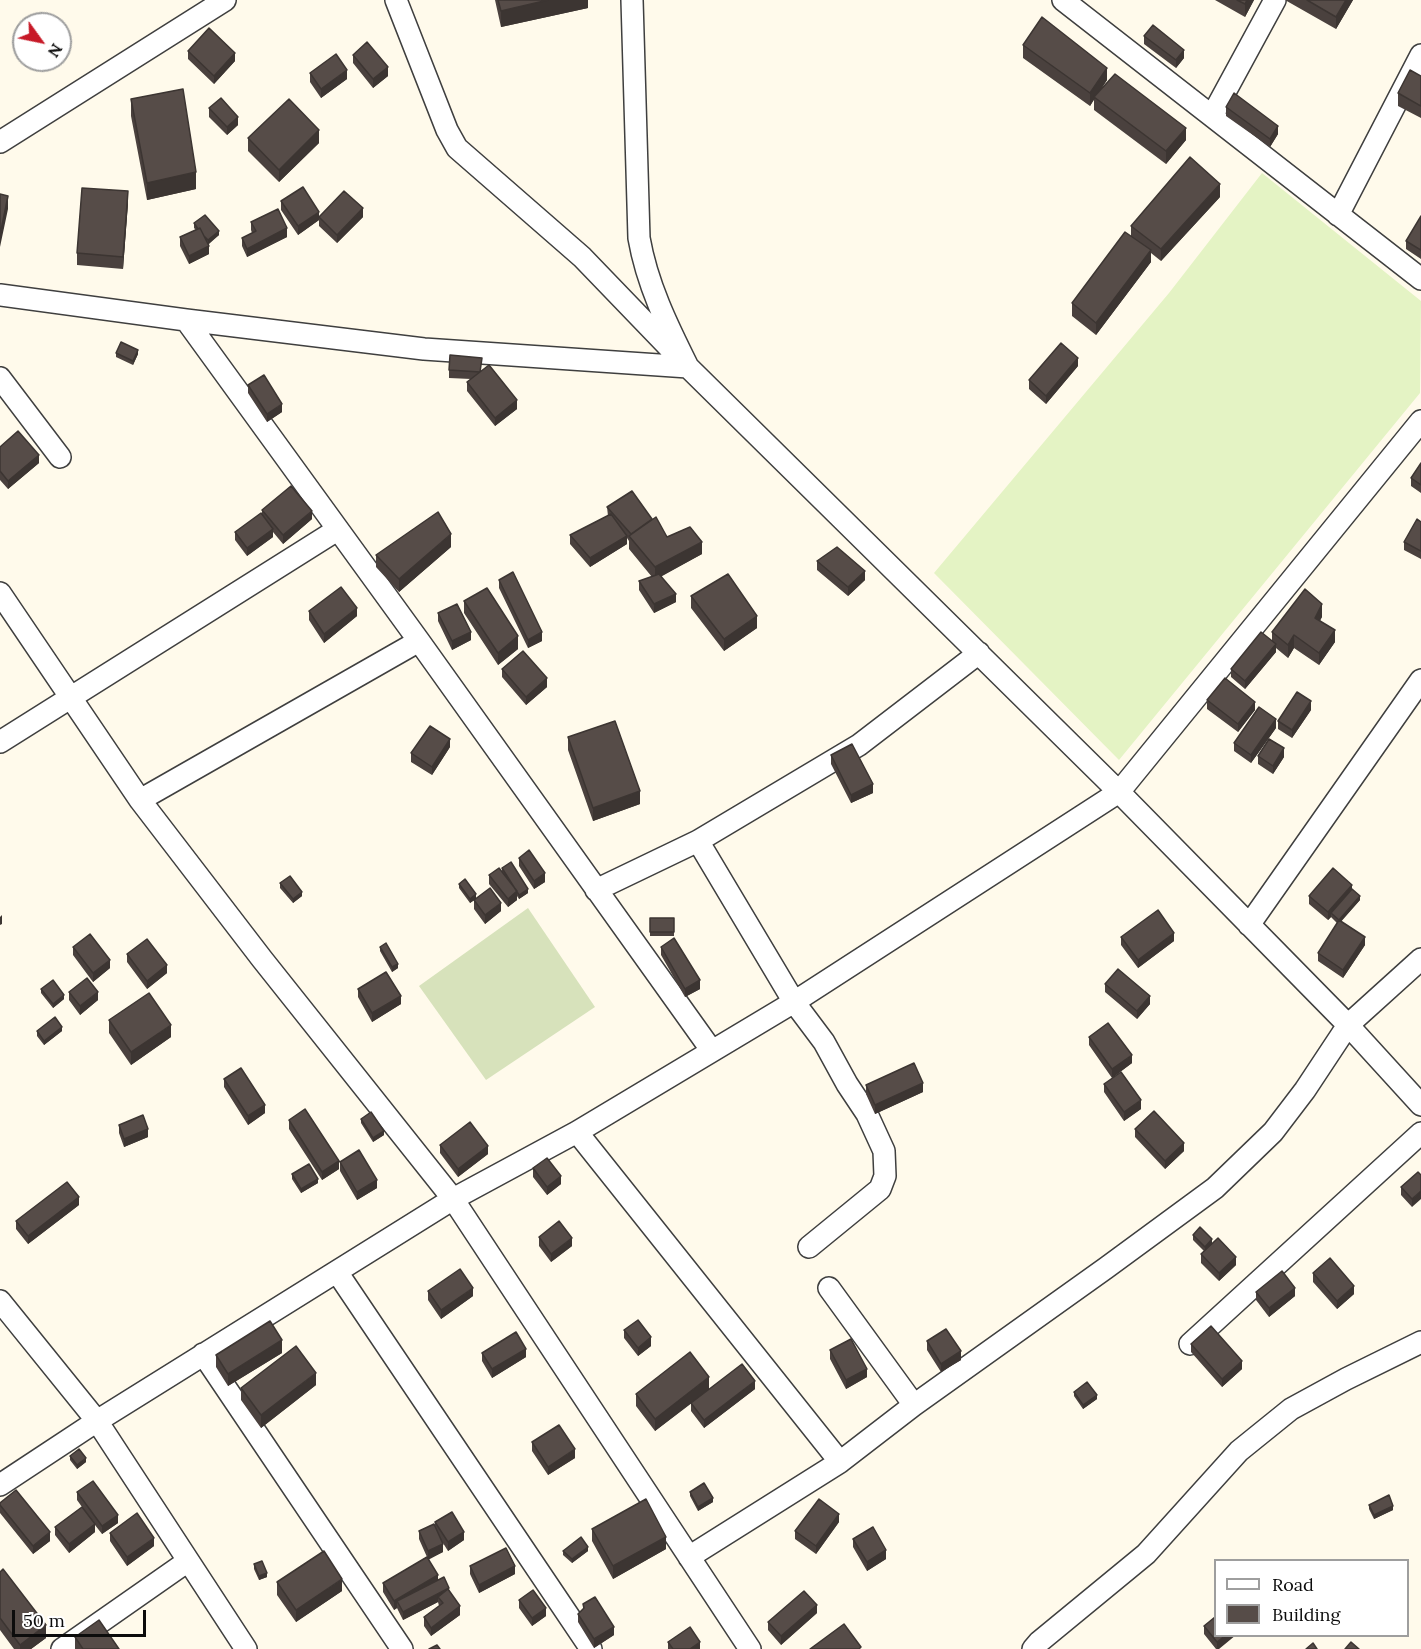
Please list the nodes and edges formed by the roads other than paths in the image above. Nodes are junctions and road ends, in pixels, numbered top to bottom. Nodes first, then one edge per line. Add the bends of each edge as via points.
1 (225, 0) edge
2 (396, 0) edge
3 (632, 0) edge
4 (1063, 0) edge
5 (1275, 0) edge
6 (1087, 7) edge
7 (1421, 55) edge
8 (1212, 116) junction
9 (0, 142) edge
10 (1338, 215) junction
11 (1421, 279) edge
12 (0, 295) edge
13 (186, 320) junction
14 (688, 367) junction
15 (0, 378) edge
16 (1421, 421) edge
17 (60, 457) dead end
18 (337, 530) junction
19 (0, 593) edge
20 (419, 641) junction
21 (979, 653) junction
22 (1421, 680) edge
23 (70, 698) junction
24 (0, 742) edge
25 (1119, 792) junction
26 (140, 800) junction
27 (698, 841) junction
28 (596, 890) junction
29 (1249, 925) junction
30 (1421, 959) edge
31 (794, 1002) junction
32 (1348, 1025) junction
33 (711, 1051) junction
34 (1421, 1105) edge
35 (577, 1132) junction
36 (1421, 1133) edge
37 (453, 1198) junction
38 (809, 1247) dead end
39 (337, 1272) junction
40 (829, 1288) dead end
41 (0, 1301) edge
42 (1421, 1342) edge
43 (1190, 1344) edge
44 (203, 1354) junction
45 (914, 1405) junction
46 (97, 1421) junction
47 (840, 1462) junction
48 (0, 1485) edge
49 (689, 1557) junction
50 (188, 1561) junction
51 (62, 1649) edge
52 (246, 1649) edge
53 (402, 1649) edge
54 (591, 1649) edge
55 (750, 1649) edge
56 (1034, 1649) edge

1 - 9 street
2 - 14 street via 457,148 582,256
3 - 14 street via 639,238 658,306
4 - 6 street
5 - 8 street
6 - 8 street
7 - 10 street
8 - 10 street
10 - 11 street
12 - 13 street
13 - 14 street via 424,349
13 - 18 street
14 - 21 street
15 - 17 street
16 - 25 street
18 - 20 street
18 - 23 street
19 - 23 street
20 - 26 street
20 - 28 street
21 - 25 street
21 - 27 street via 859,745
22 - 29 street
23 - 24 street
23 - 26 street
25 - 29 street
25 - 31 street
26 - 37 street
27 - 28 street
27 - 31 street
28 - 33 street
29 - 32 street
30 - 32 street
31 - 33 street
31 - 38 street via 824,1042 884,1151 885,1176 880,1189
32 - 34 street
32 - 45 street via 1273,1132 1215,1188
33 - 35 street
35 - 37 street
35 - 47 street
36 - 43 street
37 - 39 street
37 - 49 street
39 - 44 street
39 - 54 street
40 - 45 street
41 - 46 street
42 - 56 street via 1291,1409 1239,1451 1146,1554
44 - 46 street
44 - 53 street
45 - 47 street
46 - 48 street
46 - 50 street
47 - 49 street
49 - 55 street
50 - 51 street
50 - 52 street

